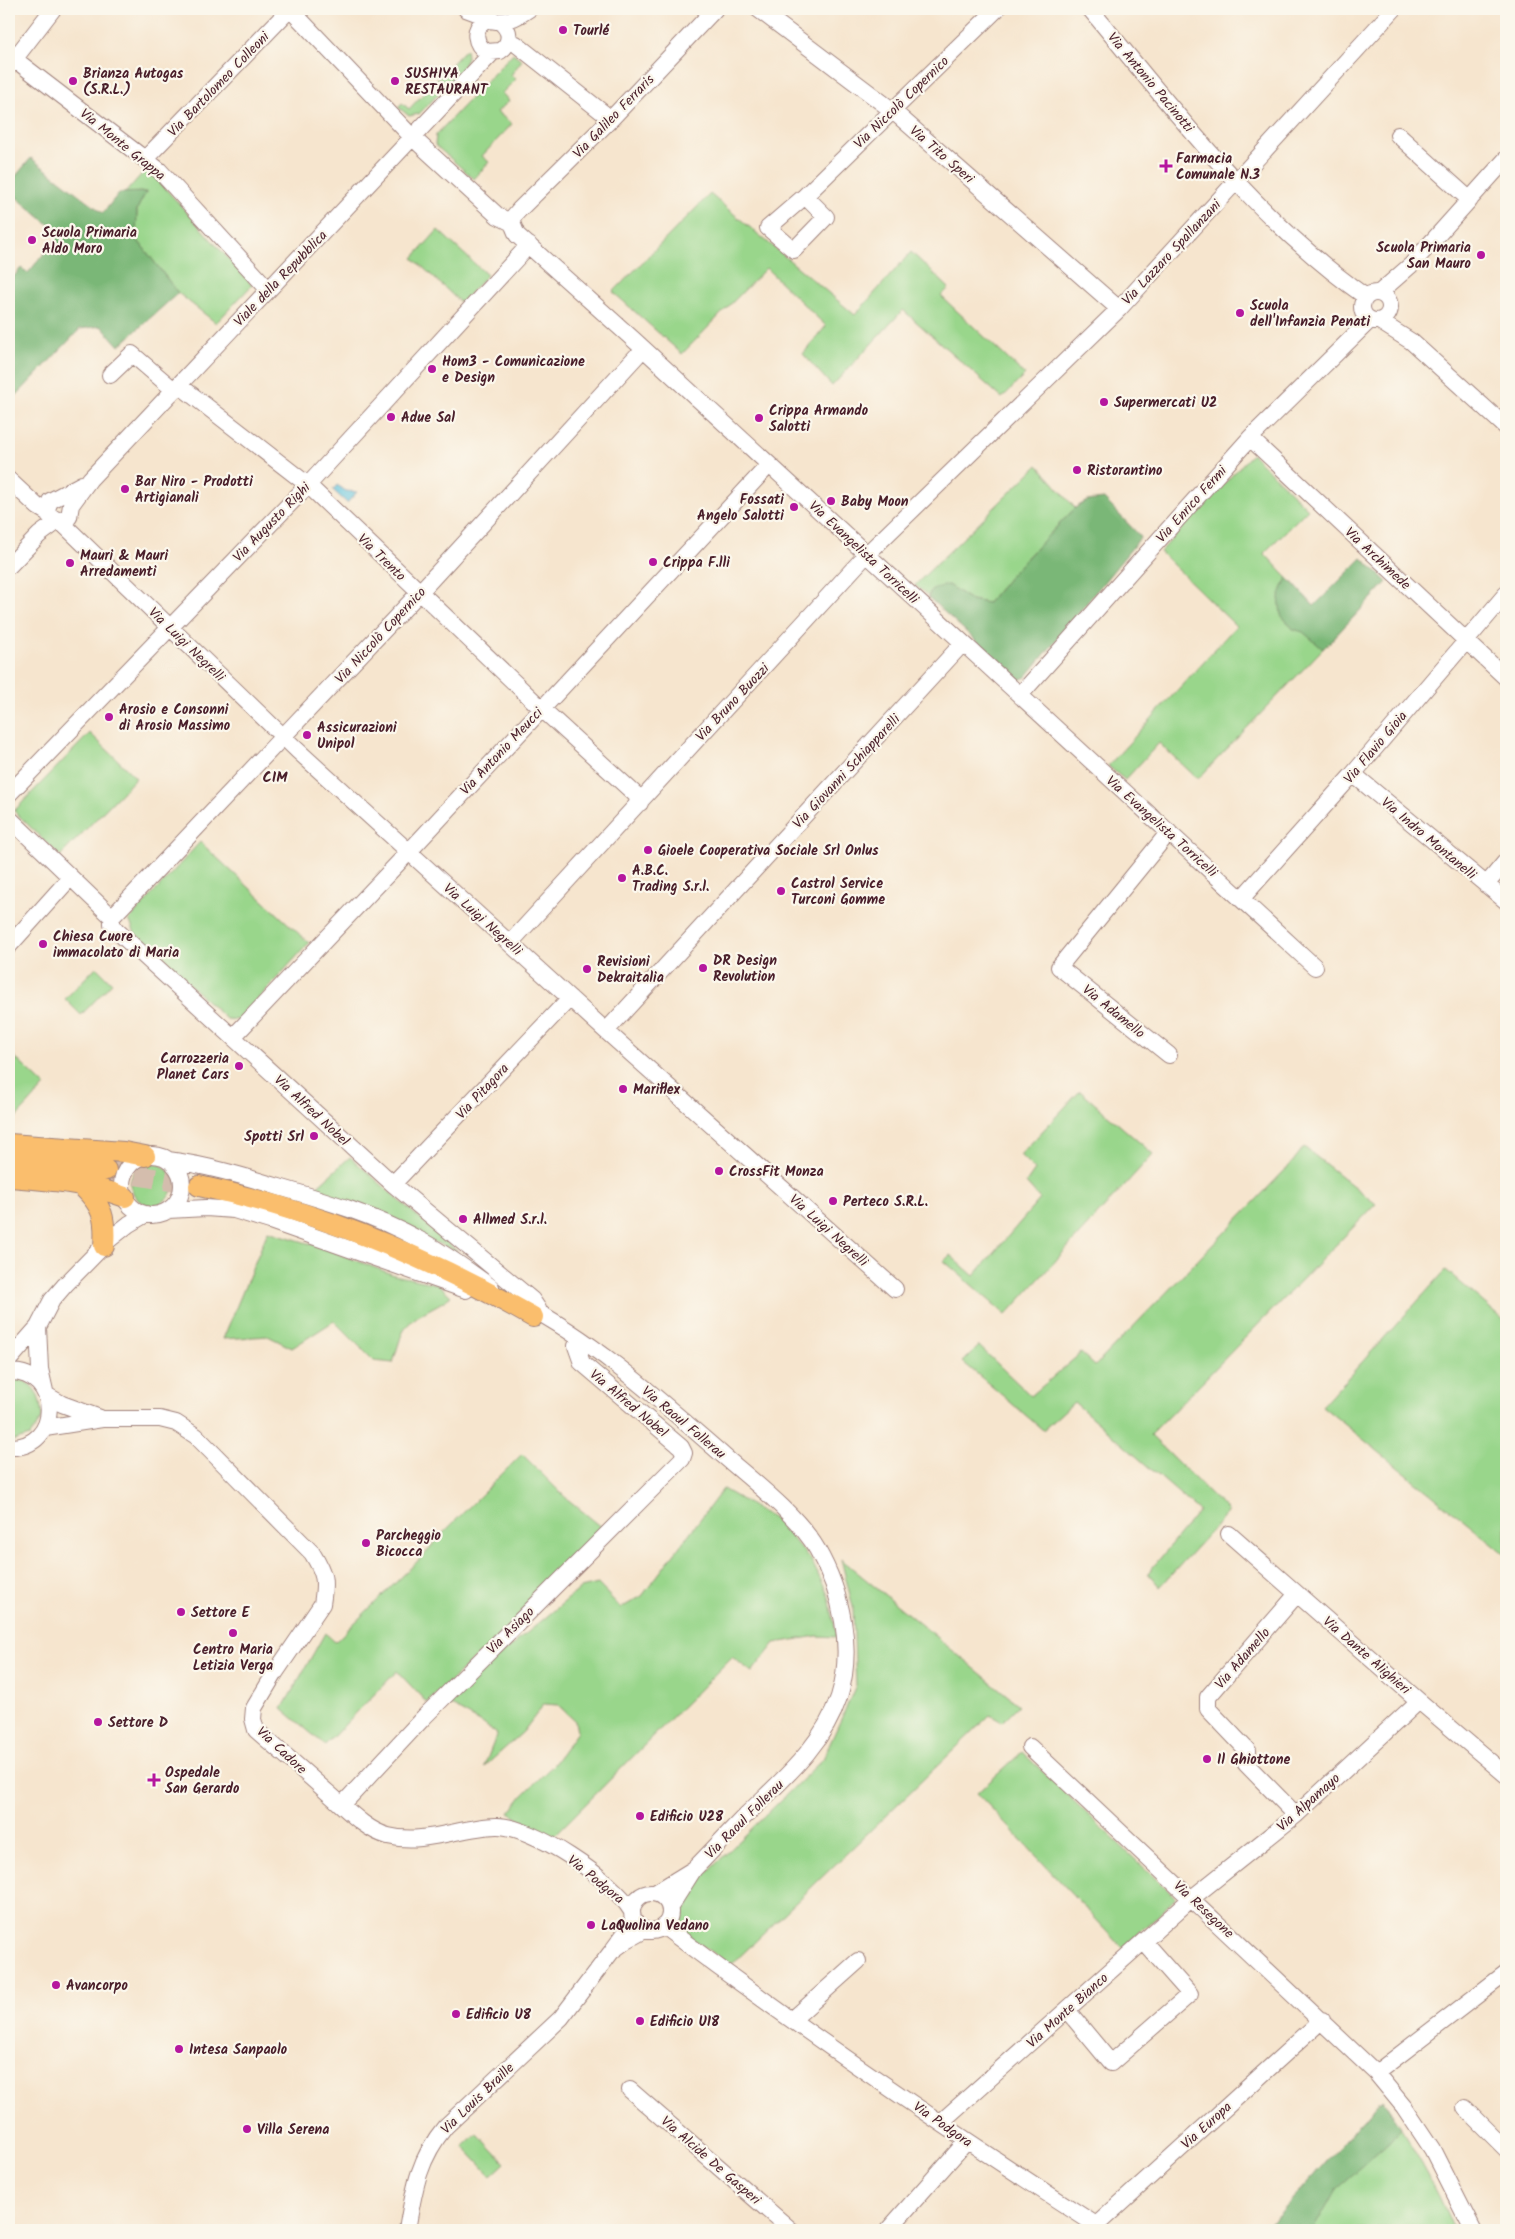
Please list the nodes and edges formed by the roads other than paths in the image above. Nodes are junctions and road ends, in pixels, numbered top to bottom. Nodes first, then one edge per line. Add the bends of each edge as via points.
1 (53, 9) edge
2 (290, 9) edge
3 (466, 9) edge
4 (529, 9) edge
5 (534, 9) edge
6 (715, 9) edge
7 (758, 9) edge
8 (997, 9) edge
9 (1090, 9) edge
10 (1389, 10) edge
11 (489, 23) junction
12 (509, 39) junction
13 (485, 49) junction
14 (10, 60) edge
15 (893, 111) junction
16 (611, 119) junction
17 (1398, 135) dead end
18 (413, 138) junction
19 (146, 159) junction
20 (1506, 159) edge
21 (1235, 182) junction
22 (805, 196) dead end
23 (1470, 200) junction
24 (512, 223) junction
25 (529, 245) junction
26 (268, 289) junction
27 (1379, 308) junction
28 (1119, 309) junction
29 (643, 349) junction
30 (110, 375) dead end
31 (176, 388) junction
32 (1506, 427) edge
33 (1250, 438) junction
34 (769, 465) junction
35 (959, 465) joint
36 (11, 482) edge
37 (308, 485) junction
38 (59, 511) junction
39 (867, 554) junction
40 (9, 566) edge
41 (420, 593) junction
42 (1506, 594) edge
43 (170, 626) junction
44 (1466, 640) junction
45 (963, 644) junction
46 (1506, 678) edge
47 (1020, 695) junction
48 (541, 708) junction
49 (284, 738) junction
50 (1353, 774) junction
51 (9, 794) edge
52 (640, 803) junction
53 (9, 818) edge
54 (1169, 832) junction
55 (408, 852) junction
56 (1506, 861) edge
57 (70, 878) junction
58 (1486, 885) junction
59 (1242, 898) junction
60 (1506, 901) edge
61 (112, 917) junction
62 (510, 943) junction
63 (9, 946) edge
64 (1315, 967) dead end
65 (570, 998) junction
66 (606, 1031) junction
67 (233, 1037) junction
68 (1169, 1055) dead end
69 (9, 1144) edge
70 (145, 1156) junction
71 (168, 1160) junction
72 (9, 1161) edge
73 (106, 1170) tunnel mouth
74 (9, 1177) edge
75 (394, 1184) junction
76 (83, 1186) junction
77 (199, 1186) tunnel mouth
78 (126, 1200) junction
79 (168, 1210) junction
80 (146, 1214) junction
81 (107, 1243) junction
82 (419, 1257) junction
83 (490, 1286) junction
84 (895, 1289) dead end
85 (537, 1315) junction
86 (38, 1326) junction
87 (576, 1346) junction
88 (9, 1360) edge
89 (9, 1372) edge
90 (632, 1385) junction
91 (46, 1394) junction
92 (102, 1419) junction
93 (45, 1428) junction
94 (9, 1448) edge
95 (682, 1459) joint
96 (1229, 1534) dead end
97 (1297, 1594) junction
98 (1419, 1701) junction
99 (1030, 1747) dead end
100 (1506, 1775) edge
101 (342, 1805) junction
102 (1296, 1815) junction
103 (560, 1850) joint
104 (694, 1869) junction
105 (655, 1893) junction
106 (1192, 1898) junction
107 (670, 1906) junction
108 (637, 1920) junction
109 (663, 1926) junction
110 (1144, 1942) junction
111 (858, 1961) dead end
112 (1506, 1973) edge
113 (1066, 2010) junction
114 (792, 2020) junction
115 (1322, 2020) junction
116 (1376, 2073) junction
117 (630, 2090) dead end
118 (1465, 2108) dead end
119 (941, 2122) junction
120 (966, 2142) junction
121 (1506, 2149) edge
122 (1093, 2228) edge
123 (407, 2230) edge
124 (792, 2230) edge
125 (888, 2230) edge
126 (1473, 2230) edge

1 - 14 street
2 - 18 street, Via Evangelista Torricelli
2 - 19 street, Via Bartolomeo Colleoni
3 - 11 street
4 - 11 street via 512,18
5 - 12 street
6 - 16 street, Via Galileo Ferraris
7 - 15 street, Via Tito Speri
8 - 15 street, Via Niccolò Copernico
9 - 21 street, Via Antonio Pacinotti
10 - 21 street, Via Lazzaro Spallanzani
11 - 12 street via 507,28
11 - 13 street, Viale della Repubblica via 476,40
12 - 13 street via 504,48
12 - 16 street
13 - 18 street, Viale della Repubblica via 468,76
14 - 19 street, Via Monte Grappa
15 - 22 street, Via Niccolò Copernico
15 - 28 street, Via Tito Speri
16 - 24 street, Via Galileo Ferraris via 519,210
17 - 23 street
18 - 24 street, Via Evangelista Torricelli via 498,216
18 - 26 street, Viale della Repubblica
19 - 26 street, Via Monte Grappa
20 - 23 street, Via Enrico Fermi
21 - 27 street, Via Antonio Pacinotti via 1335,276
21 - 28 street, Via Lazzaro Spallanzani
23 - 27 street, Via Enrico Fermi via 1411,265
24 - 25 street, Via Evangelista Torricelli via 517,235
25 - 29 street, Via Evangelista Torricelli
25 - 37 street, Via Augusto Righi
26 - 31 street, Viale della Repubblica
27 - 32 street, Via Antonio Pacinotti
27 - 33 street, Via Enrico Fermi
28 - 35 street, Via Lazzaro Spallanzani
29 - 34 street, Via Evangelista Torricelli
29 - 41 street, Via Niccolò Copernico
30 - 31 street, Via Trento via 132,354
31 - 37 street, Via Trento
31 - 38 street, Viale della Repubblica
33 - 44 street, Via Archimede
33 - 47 street, Via Enrico Fermi
34 - 39 street, Via Evangelista Torricelli
34 - 48 street, Via Antonio Meucci
35 - 39 street, Via Bruno Buozzi
36 - 38 street, Via Luigi Negrelli via 38,507
37 - 41 street, Via Trento
37 - 43 street, Via Augusto Righi
38 - 40 street, Viale della Repubblica
38 - 43 street, Via Luigi Negrelli via 80,541
39 - 45 street, Via Evangelista Torricelli
39 - 52 street, Via Bruno Buozzi
41 - 48 street, Via Trento
41 - 49 street, Via Niccolò Copernico
42 - 44 street, Via Flavio Gioia
43 - 49 street, Via Luigi Negrelli
43 - 51 street, Via Augusto Righi
44 - 46 street, Via Archimede
44 - 50 street, Via Flavio Gioia
45 - 47 street, Via Evangelista Torricelli
45 - 66 street, Via Giovanni Schiapparelli
47 - 54 street, Via Evangelista Torricelli
48 - 52 street, Via Trento via 635,794
48 - 55 street, Via Antonio Meucci
49 - 55 street, Via Luigi Negrelli
49 - 61 street, Via Niccolò Copernico
50 - 58 street, Via Indro Montanelli
50 - 59 street, Via Flavio Gioia
52 - 62 street, Via Bruno Buozzi
53 - 57 street, Via Alfred Nobel
54 - 59 street, Via Evangelista Torricelli
54 - 68 street, Via Adamello via 1060,968
55 - 62 street, Via Luigi Negrelli
55 - 67 street, Via Antonio Meucci
56 - 58 street
57 - 61 street, Via Alfred Nobel
57 - 63 street
58 - 60 street, Via Indro Montanelli
59 - 64 street, Via Evangelista Torricelli
61 - 67 street, Via Alfred Nobel via 116,930
62 - 65 street, Via Luigi Negrelli
65 - 66 street, Via Luigi Negrelli
65 - 75 street, Via Pitagora
66 - 84 street, Via Luigi Negrelli
67 - 75 street, Via Alfred Nobel
69 - 70 main road
70 - 71 street
70 - 78 street via 127,1169 122,1182
71 - 79 street via 178,1171 182,1185 178,1199
71 - 83 street via 260,1181 369,1216 420,1240
72 - 73 main road
74 - 76 main road
75 - 85 street, Via Alfred Nobel via 532,1300
76 - 78 main road via 107,1190
76 - 81 main road via 101,1209
77 - 82 main road via 272,1203
78 - 80 street
78 - 81 street
79 - 80 street
79 - 85 street via 222,1208 250,1215 448,1283 514,1312
80 - 81 street
81 - 86 street via 52,1300
82 - 83 main road
82 - 85 main road
83 - 85 street
85 - 87 street, Via Alfred Nobel
85 - 90 street, Via Alfred Nobel via 570,1332
86 - 88 street
86 - 91 street via 40,1369
87 - 90 street, Via Alfred Nobel
87 - 95 street, Via Alfred Nobel via 582,1363 680,1447 684,1453
89 - 91 street, Via Cadore via 24,1373 36,1380
90 - 104 street, Via Raoul Follerau via 723,1454 807,1535 817,1548 840,1604 845,1646 843,1675 839,1697 828,1721 806,1757
91 - 92 street, Via Cadore via 62,1404
91 - 93 street via 50,1412
92 - 93 street, Via Cadore
92 - 101 street, Via Cadore via 160,1419 176,1423 196,1436 312,1553 323,1571 322,1604 275,1673 254,1708 252,1719 256,1730
93 - 94 street, Via Cadore via 30,1442
95 - 101 street, Via Asiago via 424,1716
96 - 97 street, Via Dante Alighieri
97 - 98 street, Via Dante Alighieri
97 - 102 street, Via Adamello via 1208,1697 1208,1709 1248,1751 1246,1764
98 - 100 street, Via Dante Alighieri
98 - 102 street, Via Alpamayo
99 - 106 street, Via Resegone
101 - 103 street, Via Cadore via 386,1836 407,1840 498,1826 519,1830
102 - 106 street, Via Alpamayo
103 - 108 street, Via Podgora via 617,1893
104 - 105 street, Via Raoul Follerau
104 - 107 street, Via Raoul Follerau
105 - 107 street
105 - 108 street via 638,1897
106 - 110 street, Via Monte Bianco
106 - 115 street, Via Resegone
107 - 109 street via 670,1914
108 - 109 street via 650,1931
108 - 123 street, Via Louis Braille via 566,2013 431,2144 415,2187
109 - 114 street, Via Podgora
110 - 113 street, Via Monte Bianco
110 - 113 street via 1190,1994 1112,2063
111 - 114 street
112 - 116 street
113 - 119 street, Via Monte Bianco
114 - 119 street, Via Podgora
115 - 116 street, Via Resegone
115 - 122 street, Via Europa
116 - 126 street, Via Resegone via 1432,2149
117 - 124 street, Via Alcide De Gasperi
118 - 121 street
119 - 120 street, Via Podgora
120 - 122 street, Via Podgora
120 - 125 street

